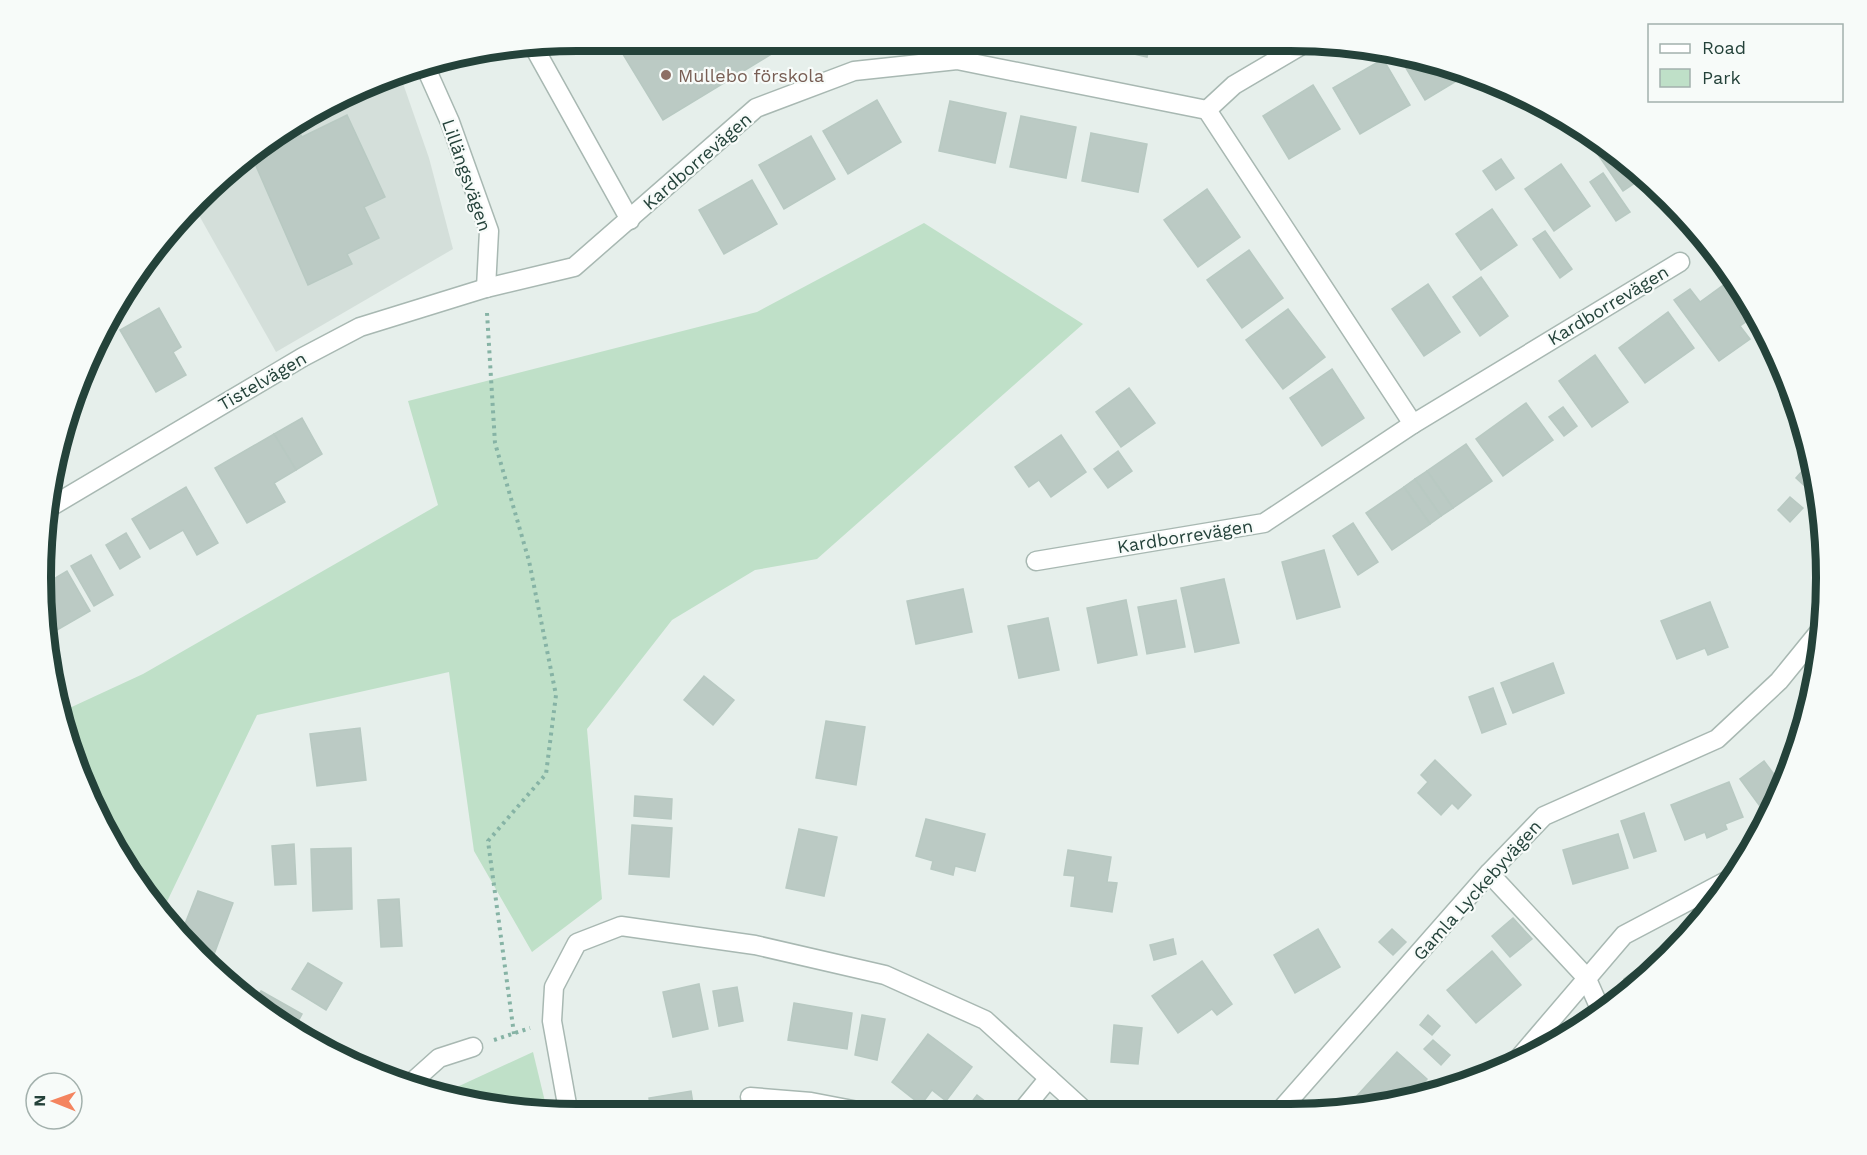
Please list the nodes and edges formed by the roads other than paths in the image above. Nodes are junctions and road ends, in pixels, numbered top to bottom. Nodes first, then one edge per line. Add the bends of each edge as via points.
1 (1292, 51) edge
2 (537, 53) edge
3 (428, 73) edge
4 (1207, 110) junction
5 (630, 220) junction
6 (1680, 262) dead end
7 (486, 288) junction
8 (1413, 424) junction
9 (57, 503) edge
10 (1036, 561) dead end
11 (1812, 641) edge
12 (1489, 873) junction
13 (1715, 887) edge
14 (1586, 977) junction
15 (1598, 1004) edge
16 (473, 1047) road end
17 (1528, 1047) edge
18 (416, 1078) edge
19 (1049, 1078) junction
20 (750, 1097) dead end
21 (567, 1104) edge
22 (821, 1104) edge
23 (1028, 1104) edge
24 (1077, 1104) edge
25 (1286, 1104) edge

1 - 4 street via 1234,85
2 - 5 street
3 - 7 street, Lillängsvägen via 489,231
4 - 5 street, Kardborrevägen via 957,60 854,71 756,108
4 - 8 street
5 - 7 street, Kardborrevägen via 574,267
6 - 8 street, Kardborrevägen
7 - 9 street, Tistelvägen via 360,327
8 - 10 street, Kardborrevägen via 1264,523
11 - 12 street, Gamla Lyckebyvägen via 1779,681 1717,739 1544,816
12 - 14 street, Gamla Lyckebyvägen
12 - 25 street, Gamla Lyckebyvägen
13 - 14 street via 1624,935
14 - 15 street, Gamla Lyckebyvägen
14 - 17 street
16 - 18 street via 439,1058
19 - 21 street via 985,1020 885,975 755,945 621,926 576,943 554,987 552,1021
19 - 23 street
19 - 24 street
20 - 22 street

